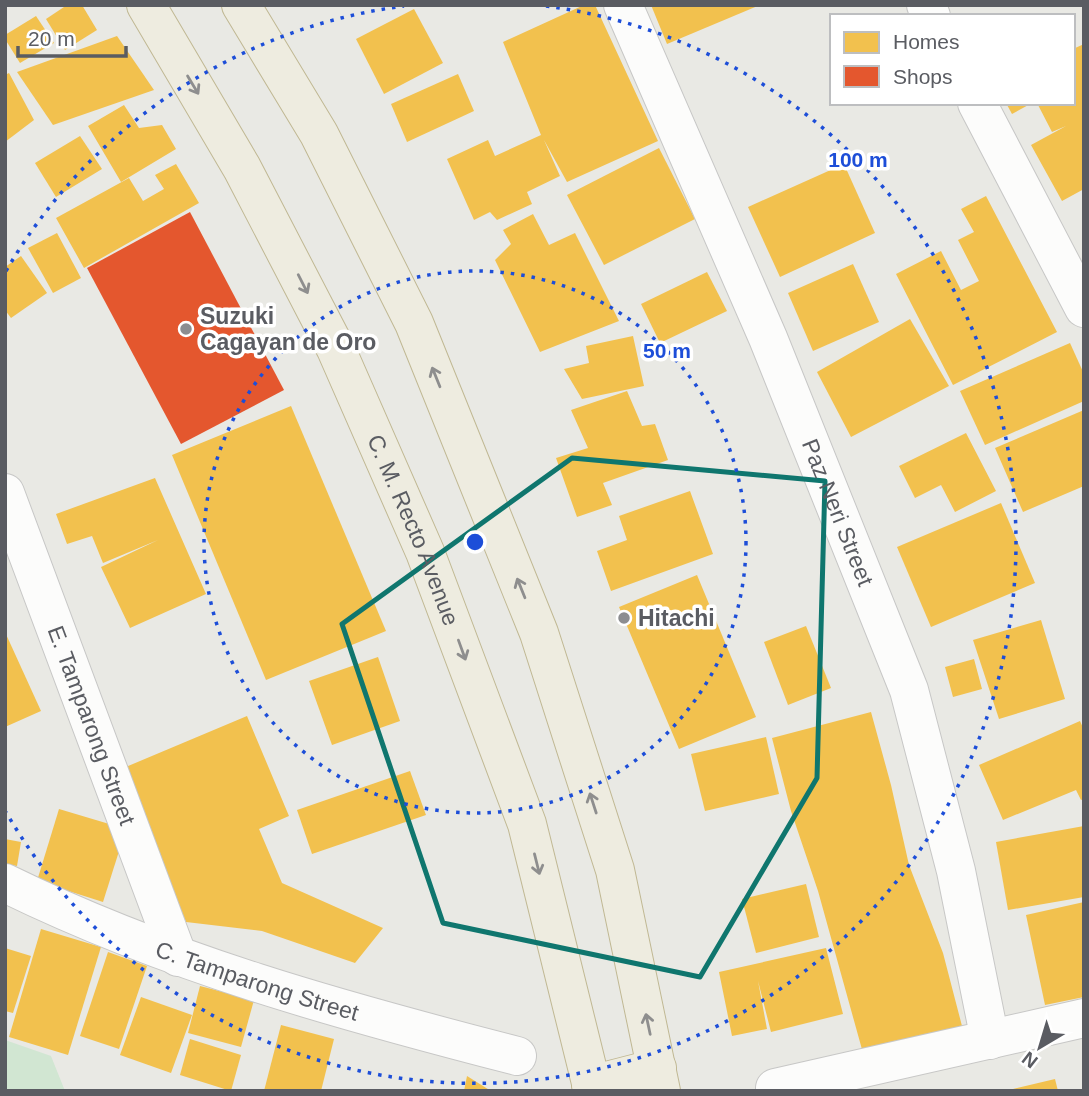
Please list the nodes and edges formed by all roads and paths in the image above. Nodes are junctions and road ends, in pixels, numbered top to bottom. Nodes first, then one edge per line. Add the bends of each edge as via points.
1 (146, 5) edge
2 (241, 5) edge
3 (623, 5) edge
4 (978, 105) edge
5 (1084, 308) edge
6 (5, 493) edge
7 (5, 883) edge
8 (178, 957) junction
9 (1084, 1018) edge
10 (990, 1040) junction
11 (517, 1056) dead end
12 (659, 1079) edge
13 (592, 1088) edge
14 (775, 1088) dead end

1 -> 13 highway, C. M. Recto Avenue via 242,168 330,337 425,552 527,824
12 -> 2 highway via 615,870 539,633 414,323 319,134
3 - 10 street, Paz Neri Street via 768,338 909,690 956,871
4 - 5 street
6 - 8 street, E. Tamparong Street
7 - 8 street, C. Tamparong Street via 61,911
8 - 11 street, C. Tamparong Street via 299,996
9 - 10 street
10 - 14 street
12 - 13 highway

